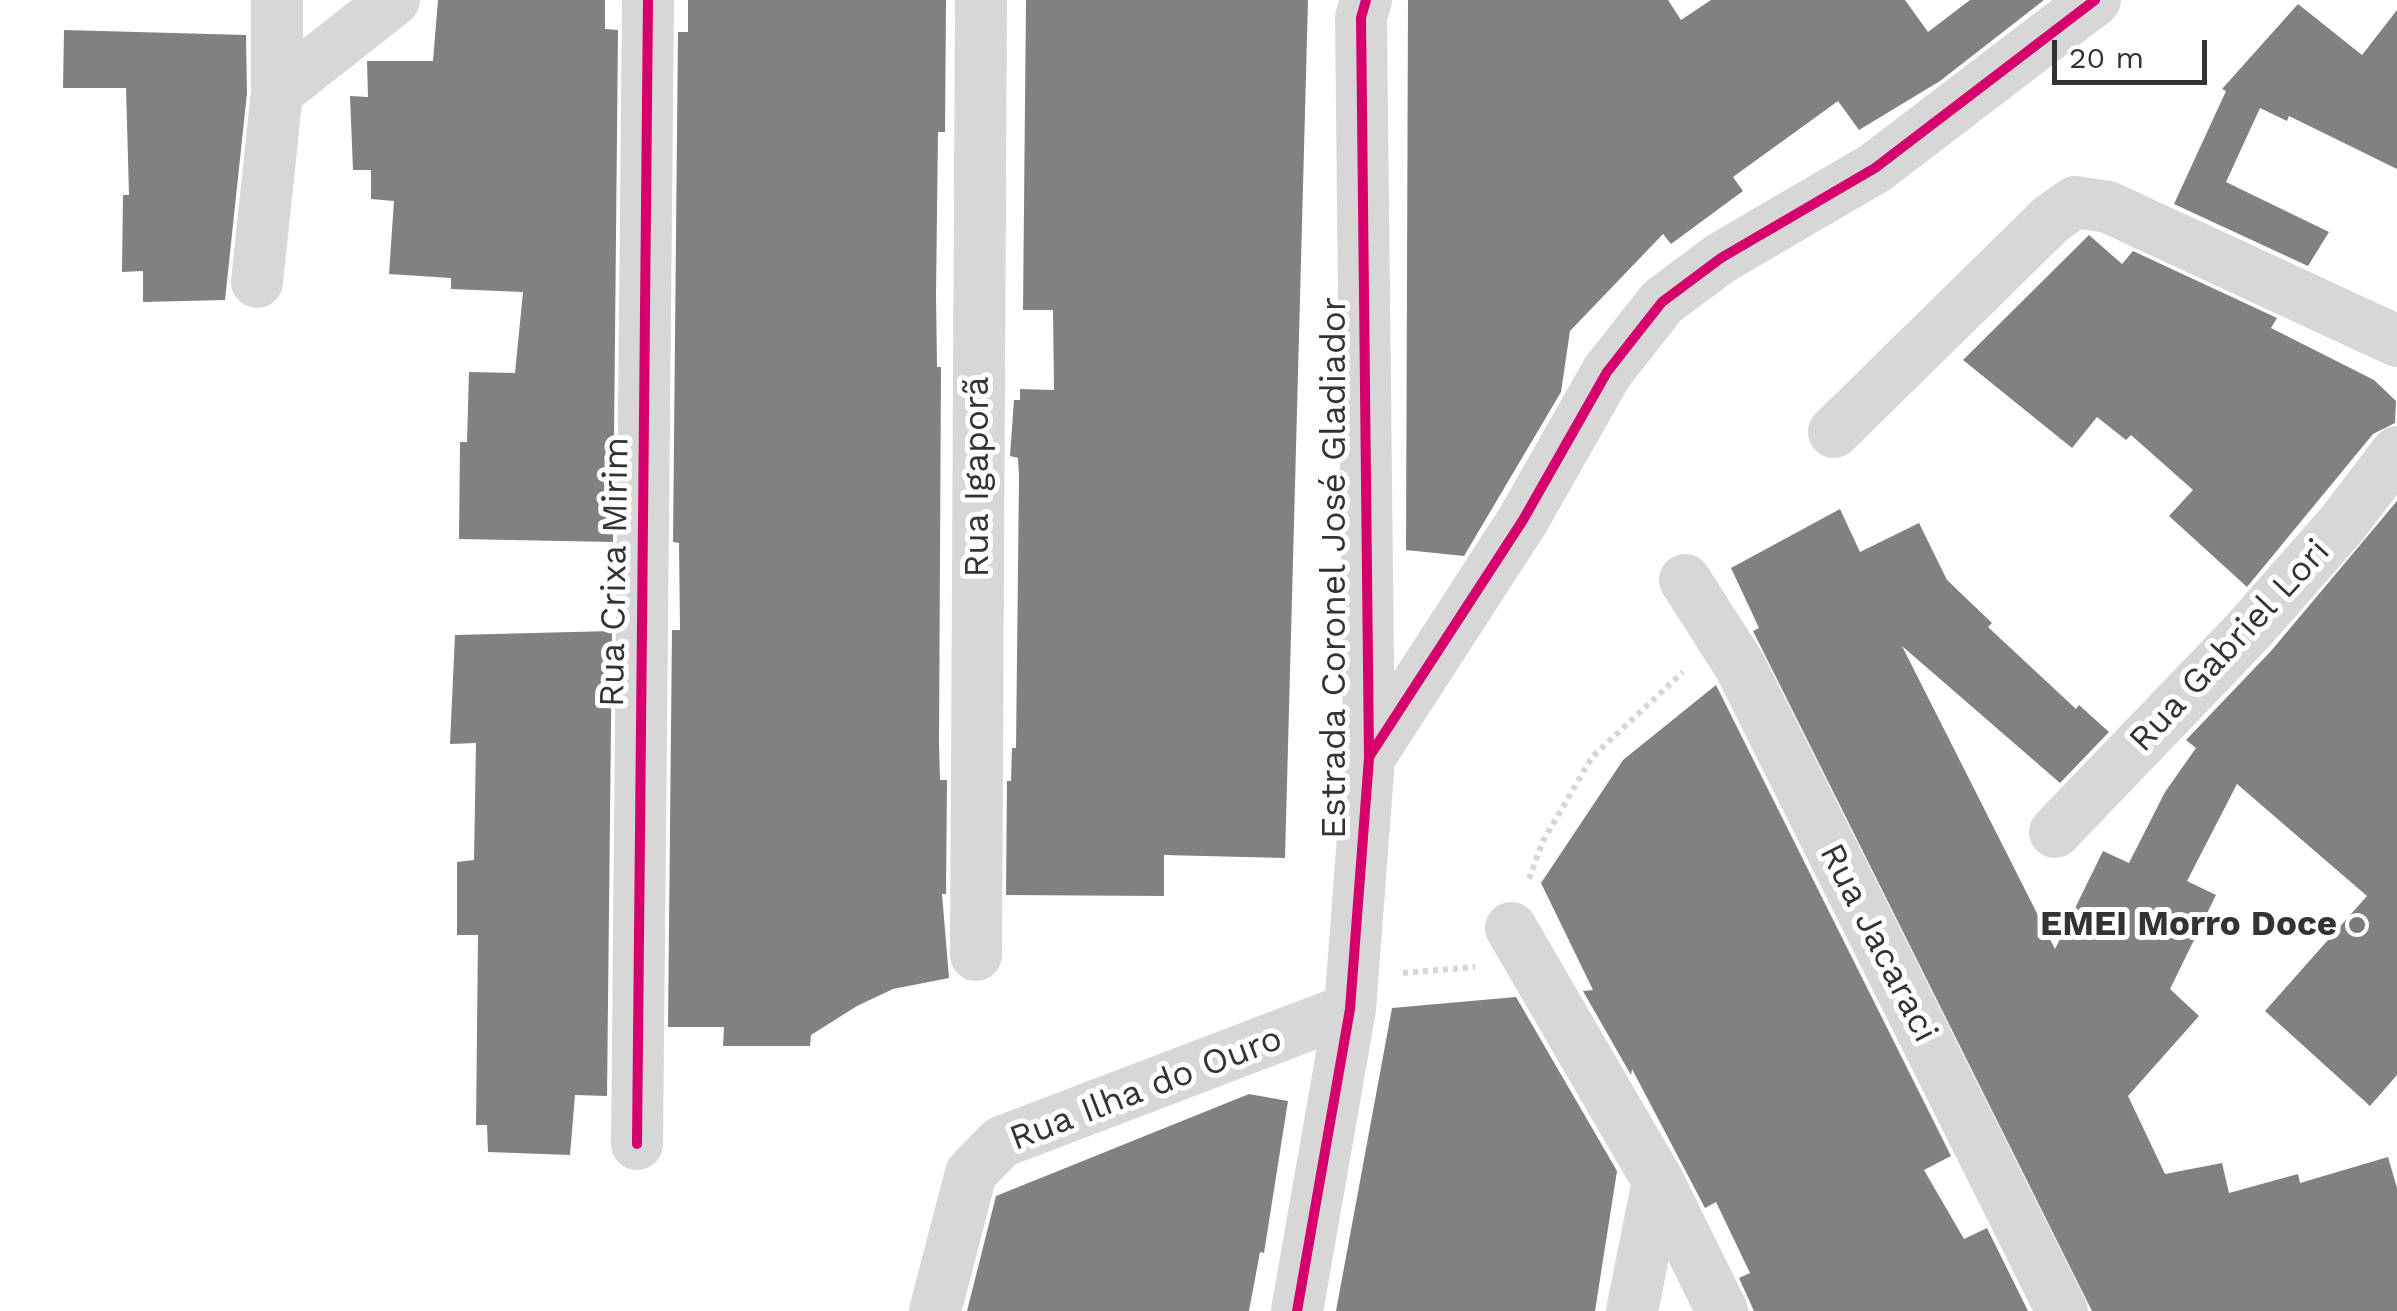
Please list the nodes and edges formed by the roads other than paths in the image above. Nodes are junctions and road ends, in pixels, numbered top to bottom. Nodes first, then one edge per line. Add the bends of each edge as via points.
1 (277, 0) edge
2 (394, 0) edge
3 (648, 0) edge
4 (980, 0) edge
5 (1366, 0) edge
6 (2094, 0) edge
7 (277, 92) junction
8 (257, 282) dead end
9 (2397, 341) edge
10 (1834, 432) dead end
11 (2397, 452) edge
12 (1684, 580) dead end
13 (1368, 758) junction
14 (2055, 832) dead end
15 (1521, 945) road end
16 (976, 955) dead end
17 (1351, 994) junction
18 (637, 1144) dead end
19 (1658, 1181) junction
20 (938, 1293) edge
21 (904, 1311) edge
22 (1297, 1311) edge
23 (1632, 1311) edge
24 (1722, 1311) edge
25 (2062, 1311) edge

1 - 7 street
2 - 7 street
3 - 18 street, Rua Crixa Mirim
4 - 16 street, Rua Igaporã
5 - 13 street, Estrada Coronel José Gladiador via 1361,18
6 - 13 street via 1874,168 1720,258 1662,302 1607,372 1523,520
7 - 8 street
9 - 10 street via 2108,207 2076,202 2050,219
11 - 14 street, Rua Gabriel Lori via 2248,631
12 - 25 street, Rua Jacaraci via 1722,639
13 - 17 street, Estrada Coronel José Gladiador
15 - 19 street
17 - 20 street, Rua Ilha do Ouro via 1001,1142 971,1173
17 - 22 street, Estrada Coronel José Gladiador
19 - 23 street
19 - 24 street
20 - 21 street

